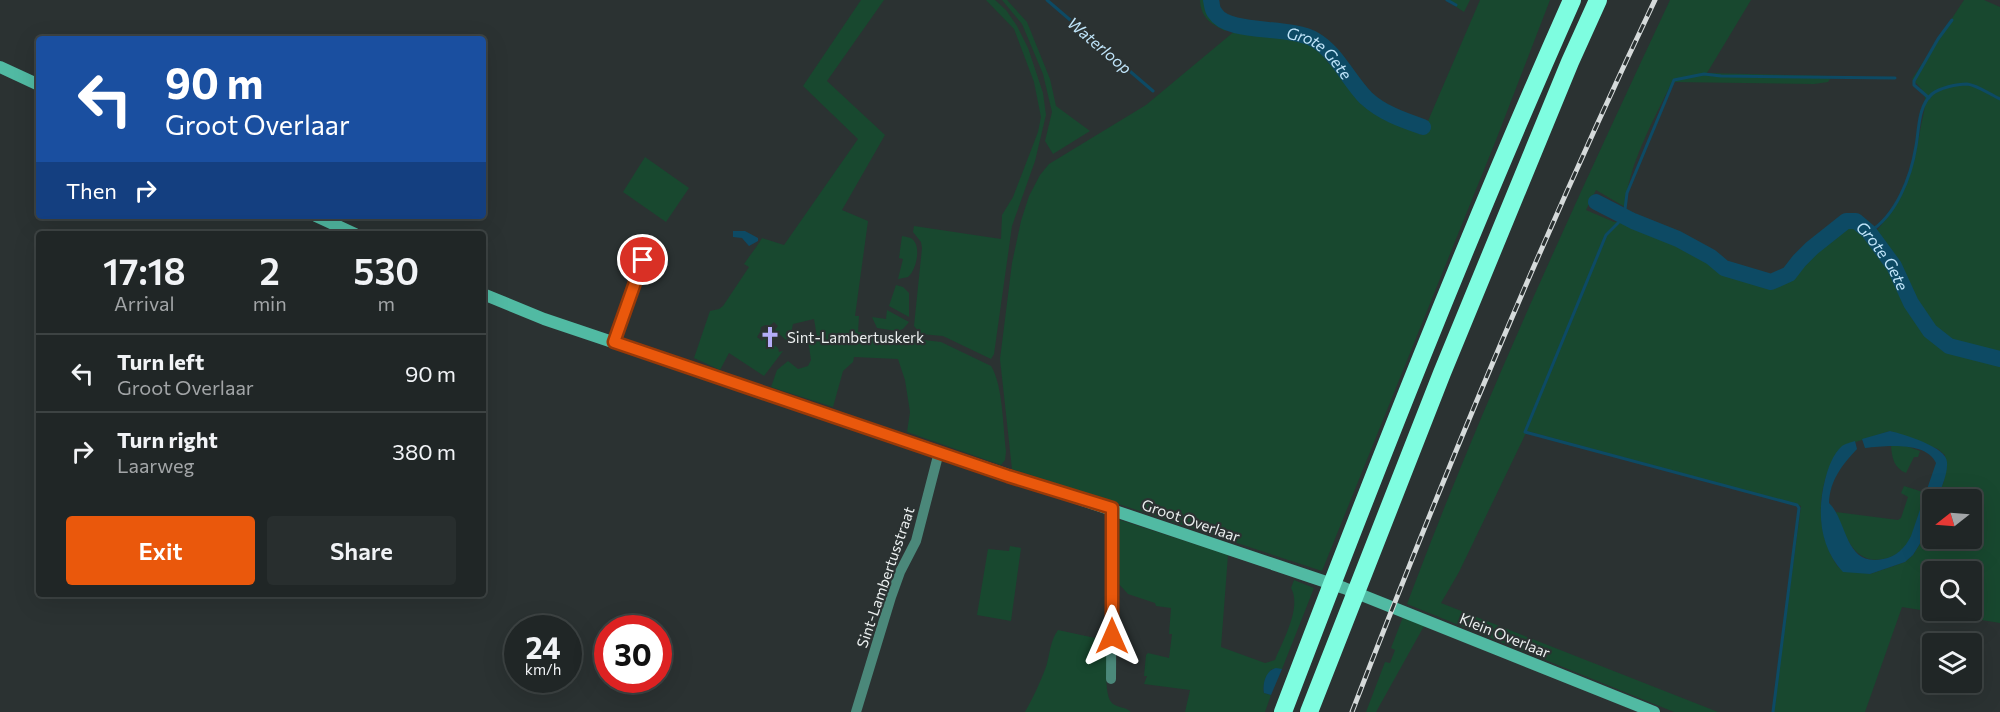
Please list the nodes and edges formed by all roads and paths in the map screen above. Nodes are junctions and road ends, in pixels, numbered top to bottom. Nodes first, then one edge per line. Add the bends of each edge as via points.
1 (1572, 0) edge
2 (1598, 0) edge
3 (0, 66) edge
4 (36, 84) edge
5 (322, 219) edge
6 (348, 231) edge
7 (643, 260) dead end
8 (486, 295) edge
9 (614, 342) junction
10 (939, 452) junction
11 (1112, 508) junction
12 (1344, 588) joint
13 (1112, 679) dead end
14 (856, 712) edge
15 (1283, 712) edge
16 (1309, 712) edge
17 (1654, 712) edge

1 - 15 highway via 1485,204
2 - 16 highway via 1491,253
3 - 4 main road
5 - 6 main road
7 - 9 street
8 - 9 main road, Groot Overlaar
9 - 10 main road, Groot Overlaar
10 - 11 main road, Groot Overlaar
10 - 14 street, Sint-Lambertusstraat via 916,541 891,597
11 - 12 main road, Groot Overlaar
11 - 13 street
12 - 17 main road, Klein Overlaar

